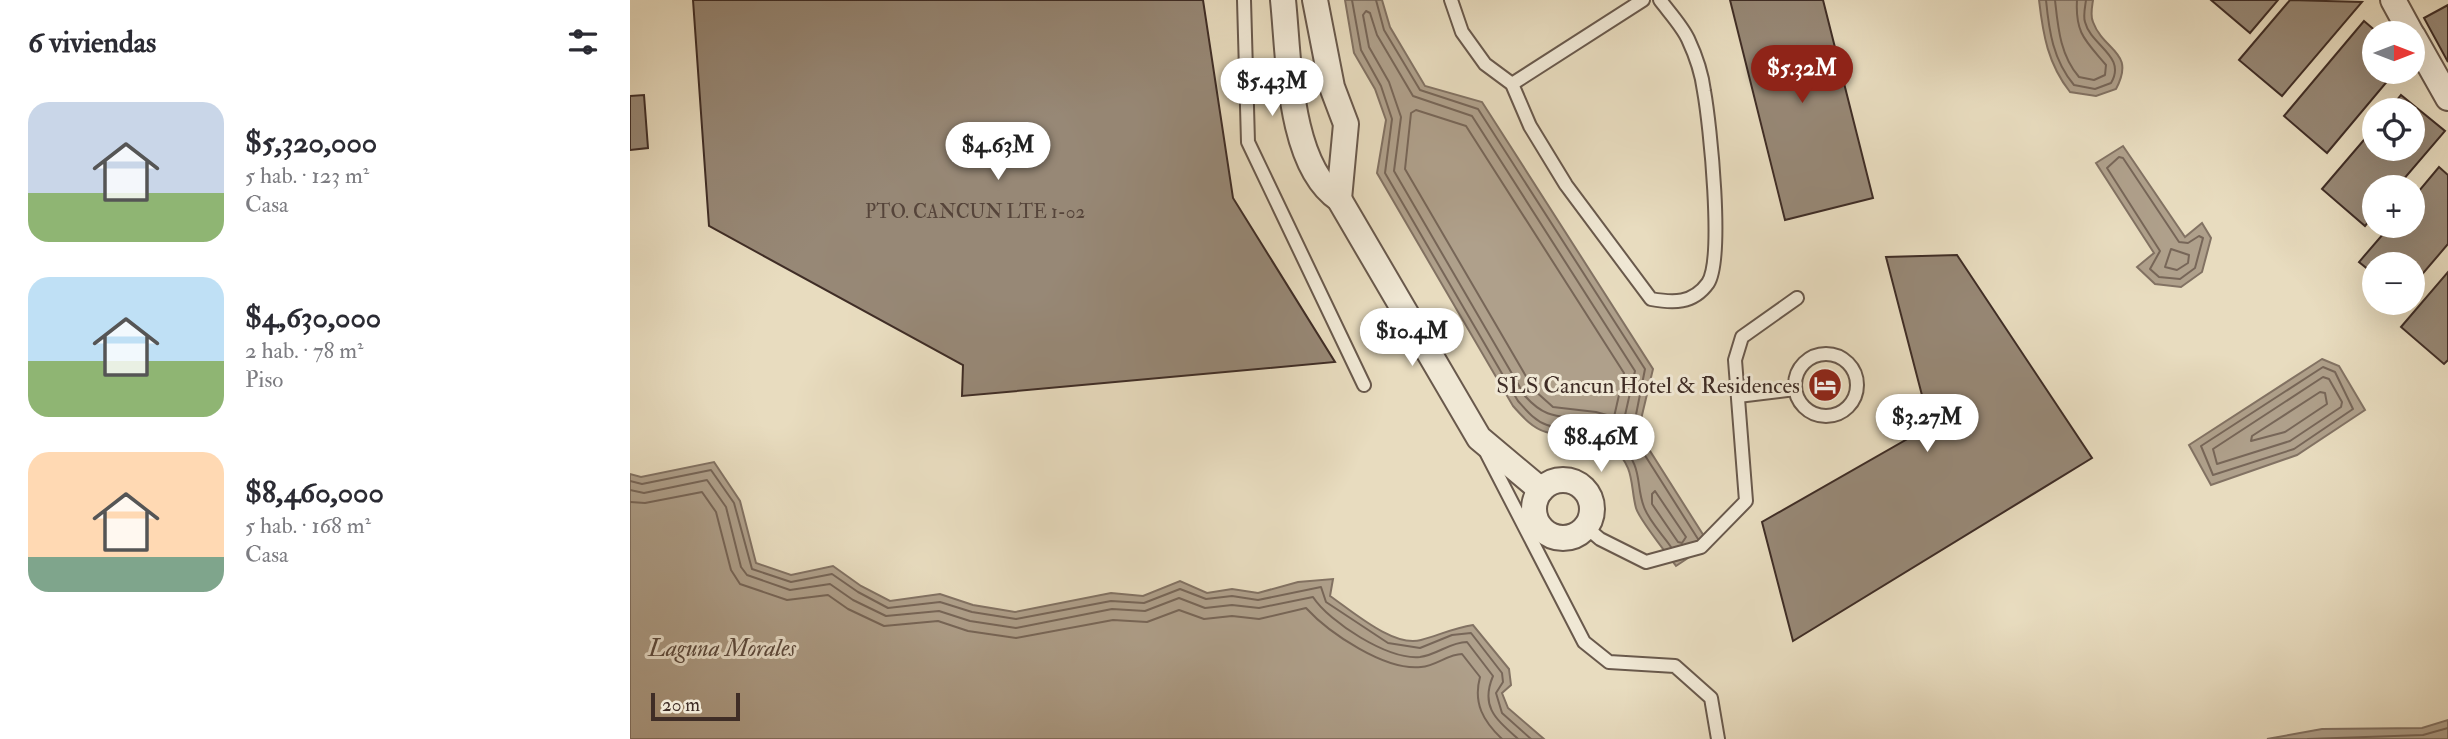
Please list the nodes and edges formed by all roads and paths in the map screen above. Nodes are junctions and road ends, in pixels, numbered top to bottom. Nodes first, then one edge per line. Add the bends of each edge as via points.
1 (1244, 0) edge
2 (1283, 0) edge
3 (1315, 0) edge
4 (1451, 0) edge
5 (1643, 0) edge
6 (1660, 0) edge
7 (2393, 0) edge
8 (2404, 21) edge
9 (2426, 59) edge
10 (1512, 84) junction
11 (2448, 97) edge
12 (1339, 199) junction
13 (1797, 298) dead end
14 (1364, 385) dead end
15 (1795, 389) junction
16 (1738, 396) junction
17 (1479, 438) junction
18 (1541, 490) junction
19 (1586, 527) junction
20 (1718, 739) edge

1 - 14 lane via 1248,142
2 - 12 street via 1295,124 1324,189
3 - 12 street via 1332,87 1346,124
4 - 10 lane via 1462,32 1485,64
5 - 10 lane
6 - 10 lane via 1688,38 1706,102 1714,267 1693,298 1675,303 1651,299 1566,185 1530,126
7 - 8 street
9 - 11 street
12 - 17 street
13 - 16 lane via 1742,337 1735,360
15 - 15 lane via 1803,407 1830,417 1854,400 1857,379 1846,360 1826,353 1806,361
15 - 16 lane
16 - 19 lane via 1746,500 1701,547 1646,562
17 - 18 street
17 - 20 lane via 1584,642 1609,662 1675,666 1711,698
18 - 19 street via 1563,480 1581,486 1592,503
18 - 19 street via 1534,512 1542,529 1568,538

